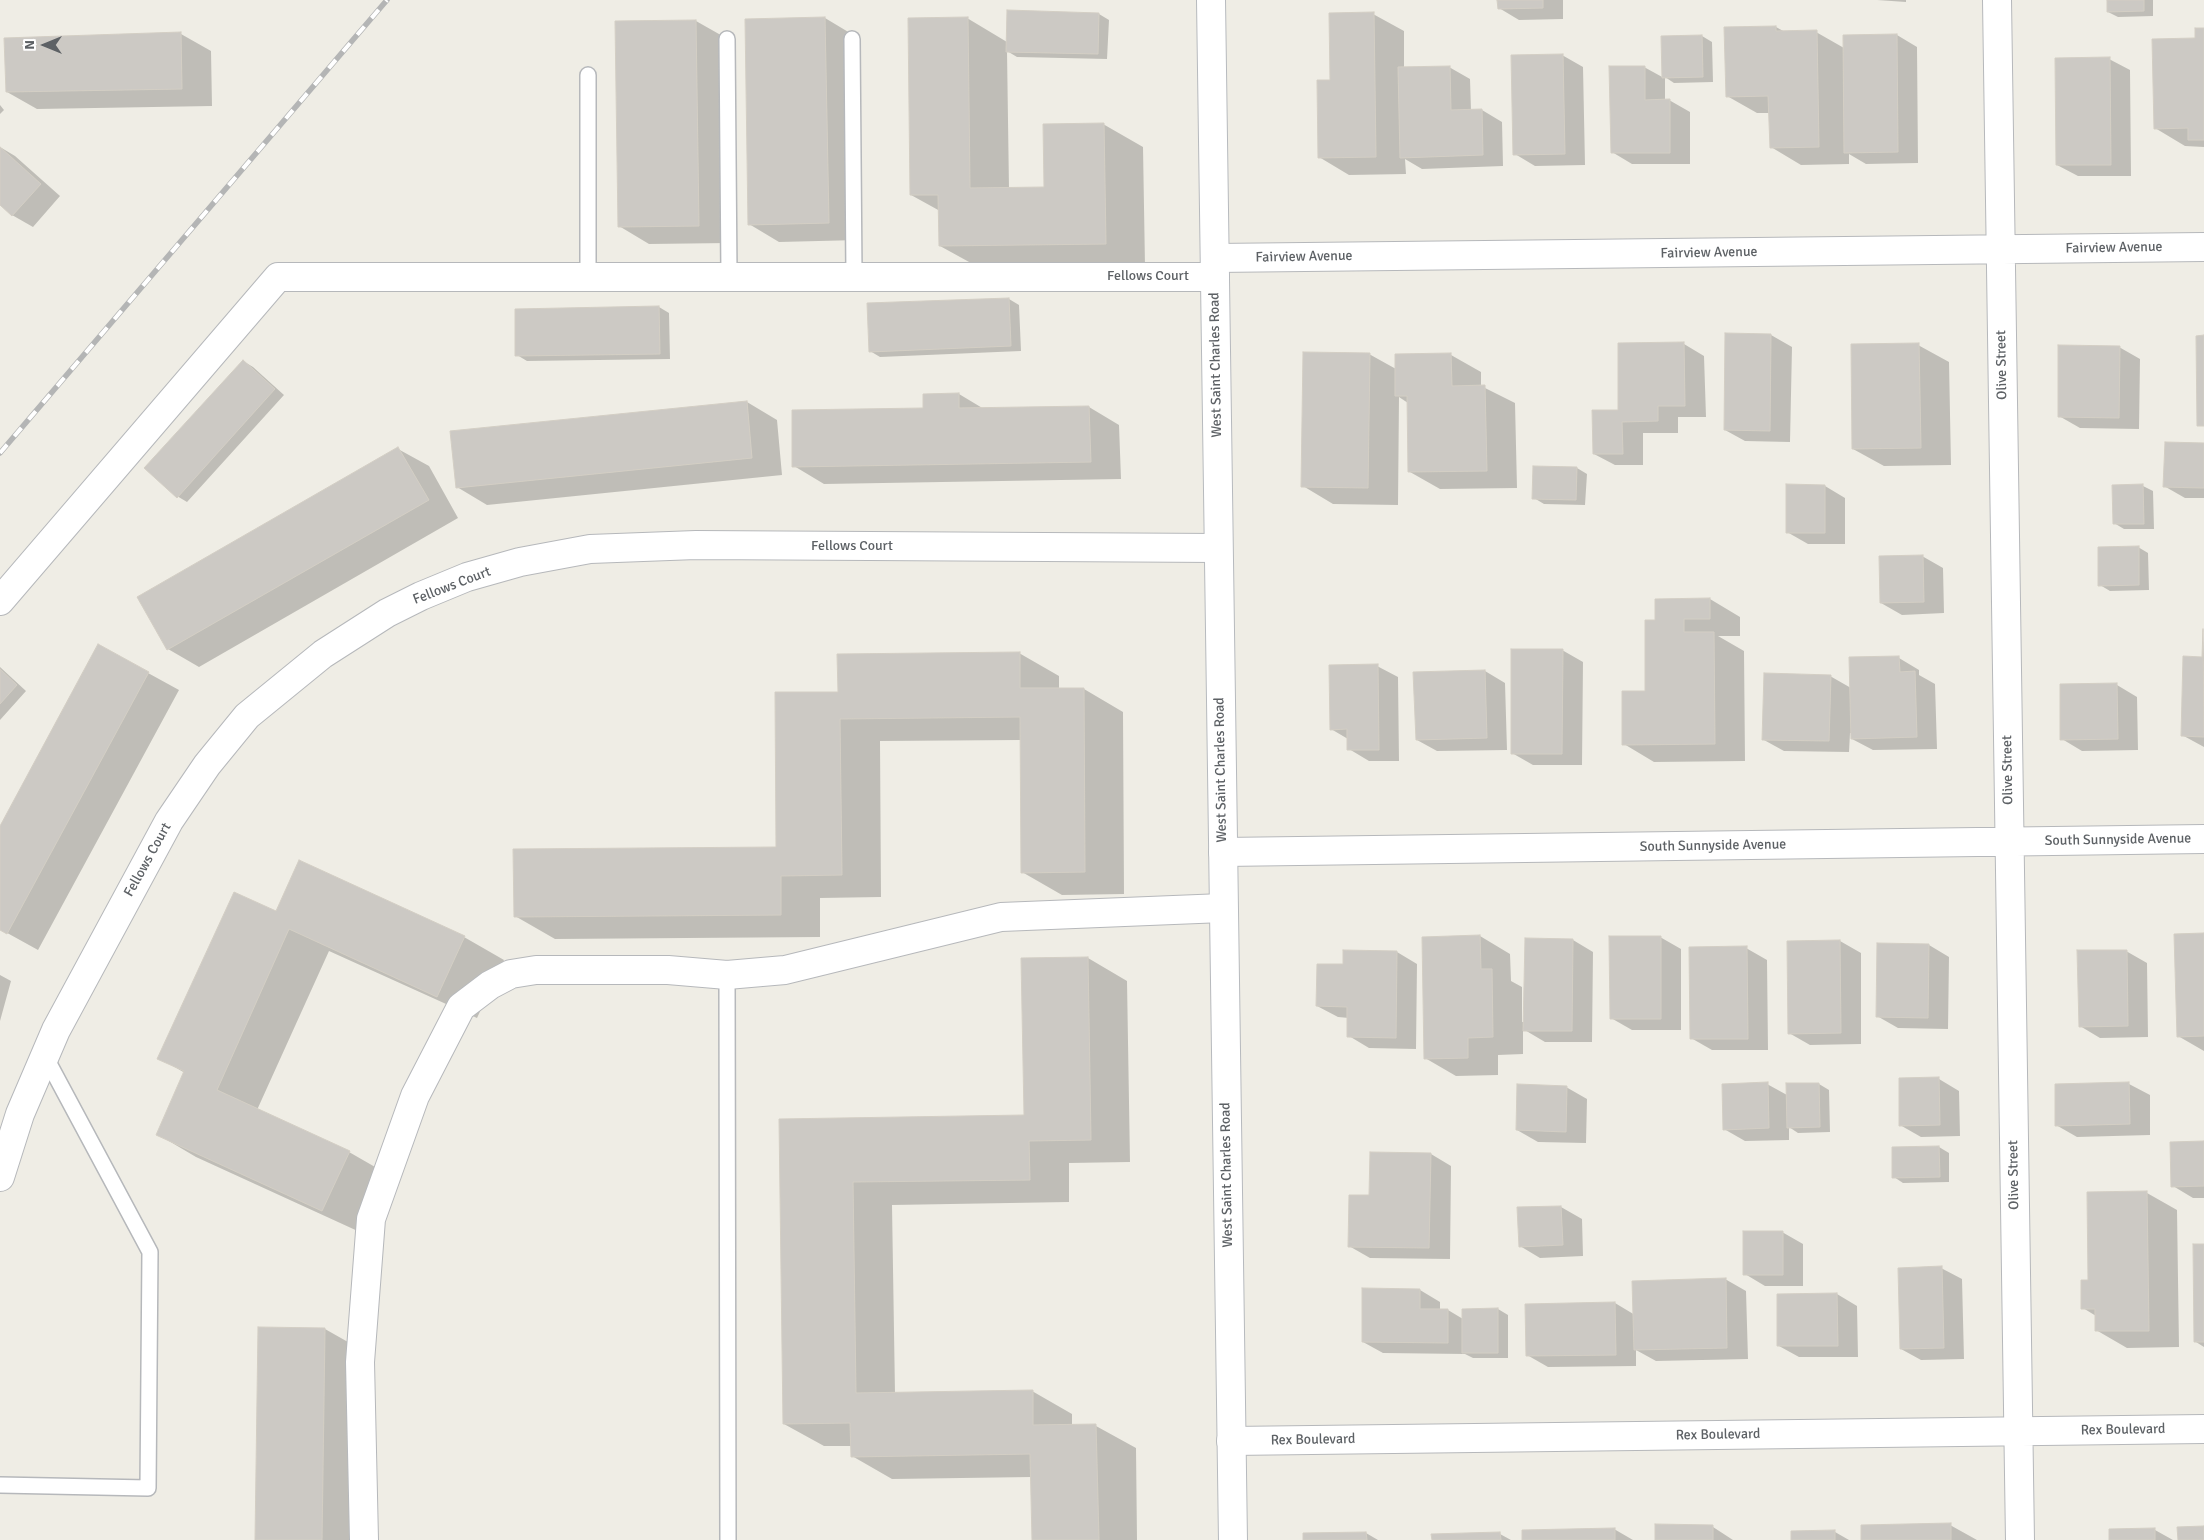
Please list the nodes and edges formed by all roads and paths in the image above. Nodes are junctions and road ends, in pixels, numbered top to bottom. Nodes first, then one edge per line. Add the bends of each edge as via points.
1 (1211, 0) edge
2 (1997, 0) edge
3 (727, 39) dead end
4 (852, 39) dead end
5 (588, 75) dead end
6 (2204, 247) edge
7 (2001, 249) junction
8 (1215, 267) junction
9 (729, 275) junction
10 (854, 275) junction
11 (588, 276) junction
12 (1218, 548) junction
13 (0, 601) edge
14 (2204, 839) edge
15 (2009, 842) junction
16 (1222, 852) junction
17 (1223, 908) junction
18 (727, 975) junction
19 (45, 1056) junction
20 (0, 1177) edge
21 (2204, 1429) edge
22 (2018, 1431) junction
23 (1231, 1440) junction
24 (0, 1485) edge
25 (364, 1540) edge
26 (728, 1540) edge
27 (1233, 1540) edge
28 (2020, 1540) edge

1 - 8 street, West Saint Charles Road
2 - 7 street, Olive Street
3 - 9 lane
4 - 10 lane
5 - 11 lane
6 - 7 street, Fairview Avenue
7 - 8 street, Fairview Avenue
7 - 15 street, Olive Street
8 - 10 street, Fellows Court
8 - 12 street, West Saint Charles Road
9 - 10 street, Fellows Court
9 - 11 street, Fellows Court
11 - 13 street, Fellows Court via 278,277
12 - 16 street, West Saint Charles Road
12 - 19 street, Fellows Court via 696,545 590,549 520,562 421,596 387,613 323,654 247,716 224,744 169,821
14 - 15 street, South Sunnyside Avenue
15 - 16 street, South Sunnyside Avenue
15 - 22 street, Olive Street
16 - 17 street, West Saint Charles Road
17 - 18 street via 1001,917 785,970
17 - 23 street, West Saint Charles Road
18 - 25 street via 668,970 536,970 511,974 490,985 462,1007 415,1096 371,1219 360,1362
18 - 26 lane
19 - 20 street, Fellows Court via 20,1114
19 - 24 lane via 150,1252 148,1488
21 - 22 street, Rex Boulevard
22 - 23 street, Rex Boulevard
22 - 28 street, Olive Street
23 - 27 street, West Saint Charles Road

